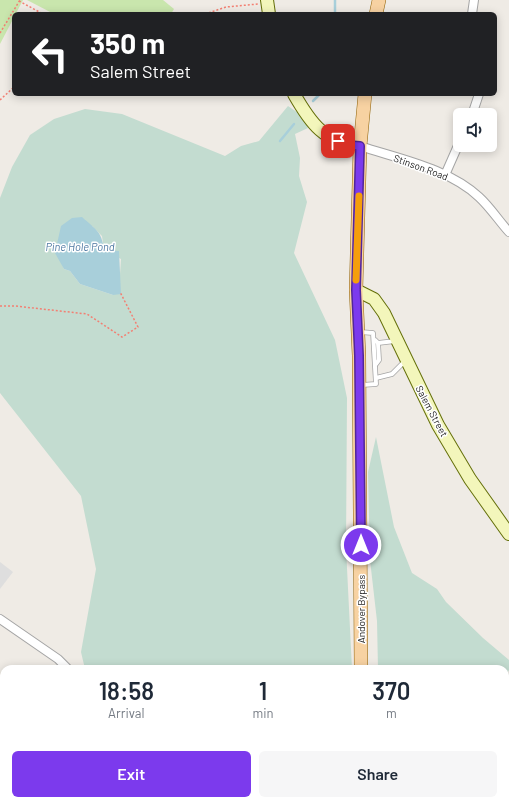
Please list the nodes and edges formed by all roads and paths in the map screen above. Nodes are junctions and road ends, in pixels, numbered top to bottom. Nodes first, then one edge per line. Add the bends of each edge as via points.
1 (19, 0) edge
2 (379, 0) edge
3 (474, 0) edge
4 (267, 6) edge
5 (12, 12) edge
6 (12, 12) edge
7 (40, 12) edge
8 (211, 12) edge
9 (376, 12) edge
10 (472, 12) edge
11 (0, 33) edge
12 (12, 89) edge
13 (295, 96) edge
14 (365, 96) edge
15 (478, 96) edge
16 (0, 100) edge
17 (474, 108) edge
18 (360, 146) junction
19 (455, 152) edge
20 (444, 175) junction
21 (509, 232) edge
22 (356, 290) junction
23 (120, 292) dead end
24 (0, 306) edge
25 (358, 332) junction
26 (397, 340) junction
27 (377, 341) junction
28 (406, 360) junction
29 (376, 378) junction
30 (359, 385) junction
31 (509, 534) edge
32 (0, 619) edge
33 (64, 665) edge
34 (361, 665) edge

1 - 6 path
1 - 7 path
2 - 9 main road
3 - 10 street
4 - 8 path via 226,7
5 - 11 path
12 - 16 path
13 - 18 street via 318,129 347,145
14 - 18 main road, Andover Bypass
15 - 17 street
18 - 20 street, Stinson Road
18 - 22 main road, Andover Bypass
19 - 20 street
20 - 21 street, Stinson Road via 479,197
22 - 25 main road, Andover Bypass
22 - 26 street, Salem Street via 374,299
23 - 24 path via 138,327 122,337 87,314
25 - 27 lane via 373,333
25 - 30 main road, Andover Bypass
26 - 27 lane via 392,343
26 - 28 street, Salem Street
27 - 29 lane via 373,344
28 - 29 lane via 392,374
28 - 31 street, Salem Street via 431,411 470,479
29 - 30 lane via 376,384
30 - 34 main road, Andover Bypass
32 - 33 street

